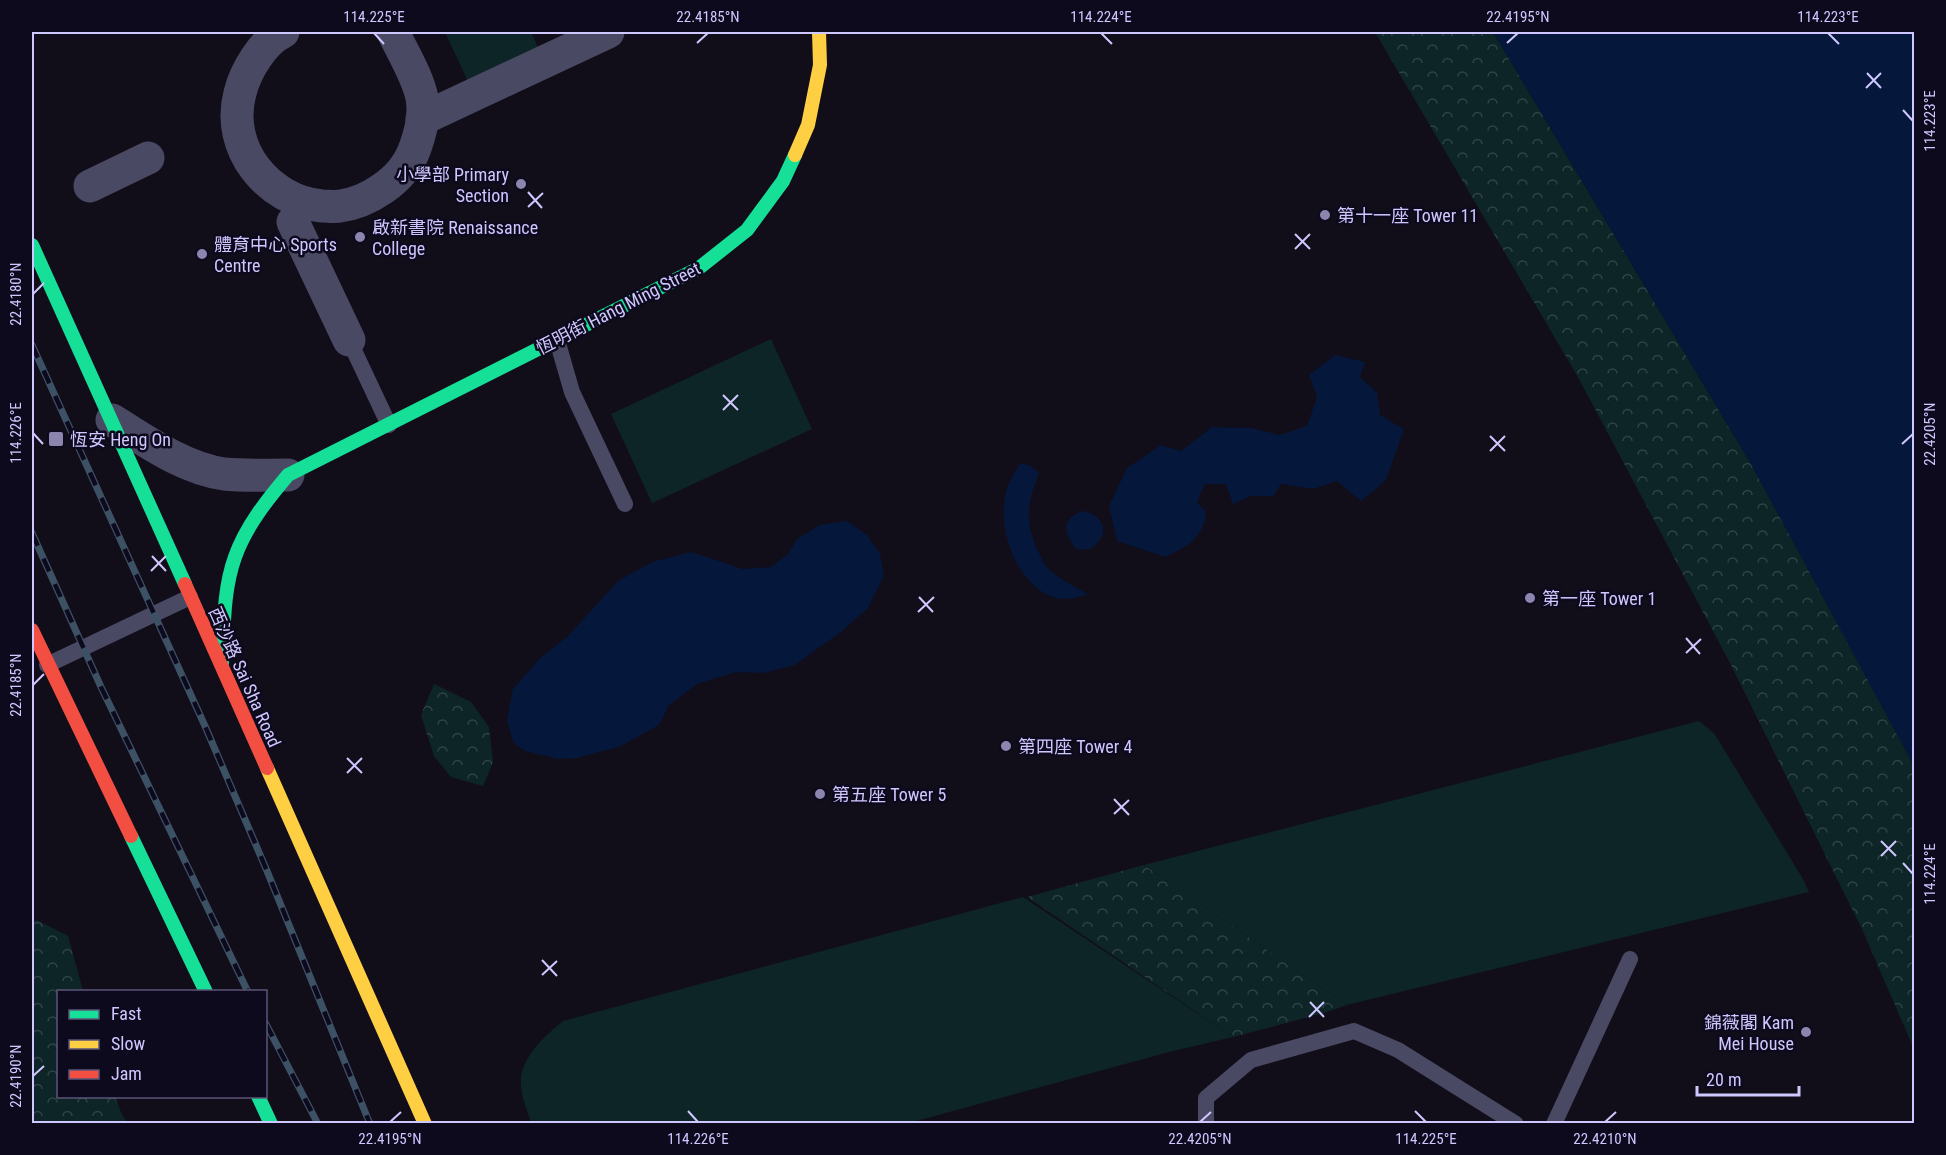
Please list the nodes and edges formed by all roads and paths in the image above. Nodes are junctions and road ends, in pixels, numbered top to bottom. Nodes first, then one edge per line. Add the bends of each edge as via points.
1 (283, 32) edge
2 (393, 32) edge
3 (608, 32) edge
4 (819, 32) edge
5 (422, 119) junction
6 (148, 158) dead end
7 (90, 186) dead end
8 (293, 222) dead end
9 (32, 245) edge
10 (349, 340) joint
11 (557, 340) junction
12 (112, 420) junction
13 (389, 425) junction
14 (288, 475) junction
15 (625, 504) dead end
16 (190, 597) junction
17 (32, 630) edge
18 (47, 665) junction
19 (222, 668) junction
20 (1630, 960) dead end
21 (205, 990) edge
22 (259, 1098) edge
23 (271, 1124) edge
24 (425, 1124) edge
25 (1206, 1124) edge
26 (1516, 1124) edge
27 (1554, 1124) edge

1 - 5 street via 257,56 237,101 240,139 247,157 280,193 308,205 338,207 368,199 393,182 412,158
2 - 5 street via 422,98
3 - 5 street
4 - 11 main road, 恆明街 Hang Ming Street via 820,65 808,124 783,181 747,230 699,268
6 - 7 street
8 - 10 street
9 - 12 main road, 西沙路 Sai Sha Road
10 - 13 lane
11 - 13 main road, 恆明街 Hang Ming Street
11 - 15 lane via 572,392
12 - 14 street, 恆明街 Hang Ming Street via 165,453 197,466 246,476
12 - 16 main road, 西沙路 Sai Sha Road
13 - 14 main road, 恆明街 Hang Ming Street
14 - 19 main road, 恆明街 Hang Ming Street via 254,519 231,570
16 - 18 lane
16 - 19 main road, 西沙路 Sai Sha Road
17 - 18 main road
18 - 21 main road
19 - 24 main road, 西沙路 Sai Sha Road
20 - 27 lane
22 - 23 main road
25 - 26 lane via 1206,1098 1251,1060 1354,1031 1398,1050

